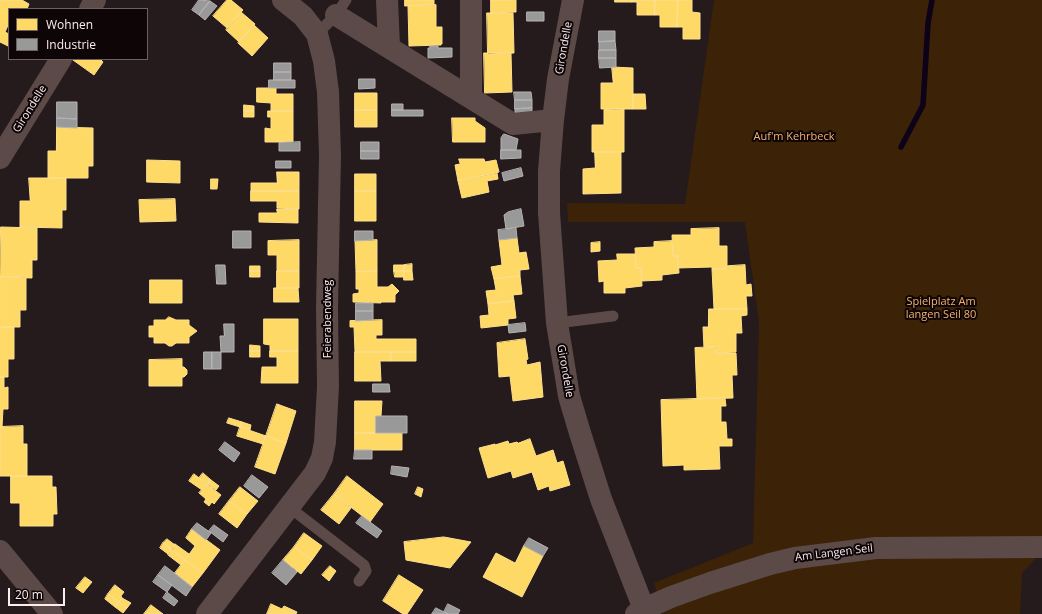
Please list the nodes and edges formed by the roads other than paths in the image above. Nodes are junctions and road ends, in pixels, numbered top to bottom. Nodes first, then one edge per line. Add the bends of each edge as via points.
1 (284, 0) edge
2 (387, 0) edge
3 (471, 0) edge
4 (573, 0) edge
5 (341, 8) edge
6 (318, 34) junction
7 (389, 46) junction
8 (60, 60) edge
9 (471, 98) junction
10 (553, 120) junction
11 (0, 158) edge
12 (613, 316) dead end
13 (557, 323) junction
14 (289, 507) junction
15 (1042, 547) edge
16 (0, 551) edge
17 (359, 581) dead end
18 (640, 611) edge
19 (52, 614) edge
20 (207, 614) edge

1 - 6 street, Feierabendweg via 303,16
2 - 7 street
3 - 9 street
4 - 10 street, Girondelle
5 - 6 lane
5 - 7 street
6 - 14 street, Feierabendweg via 328,92 330,155 328,387 325,442 322,458 315,473
7 - 9 street
8 - 11 street, Girondelle
9 - 10 street via 513,124
10 - 13 street, Girondelle via 549,213
12 - 13 lane
13 - 18 street, Girondelle via 569,396
14 - 17 lane via 364,565 366,571
14 - 20 street, Feierabendweg
15 - 18 street, Am Langen Seil via 876,548 817,555 737,573
16 - 19 street

